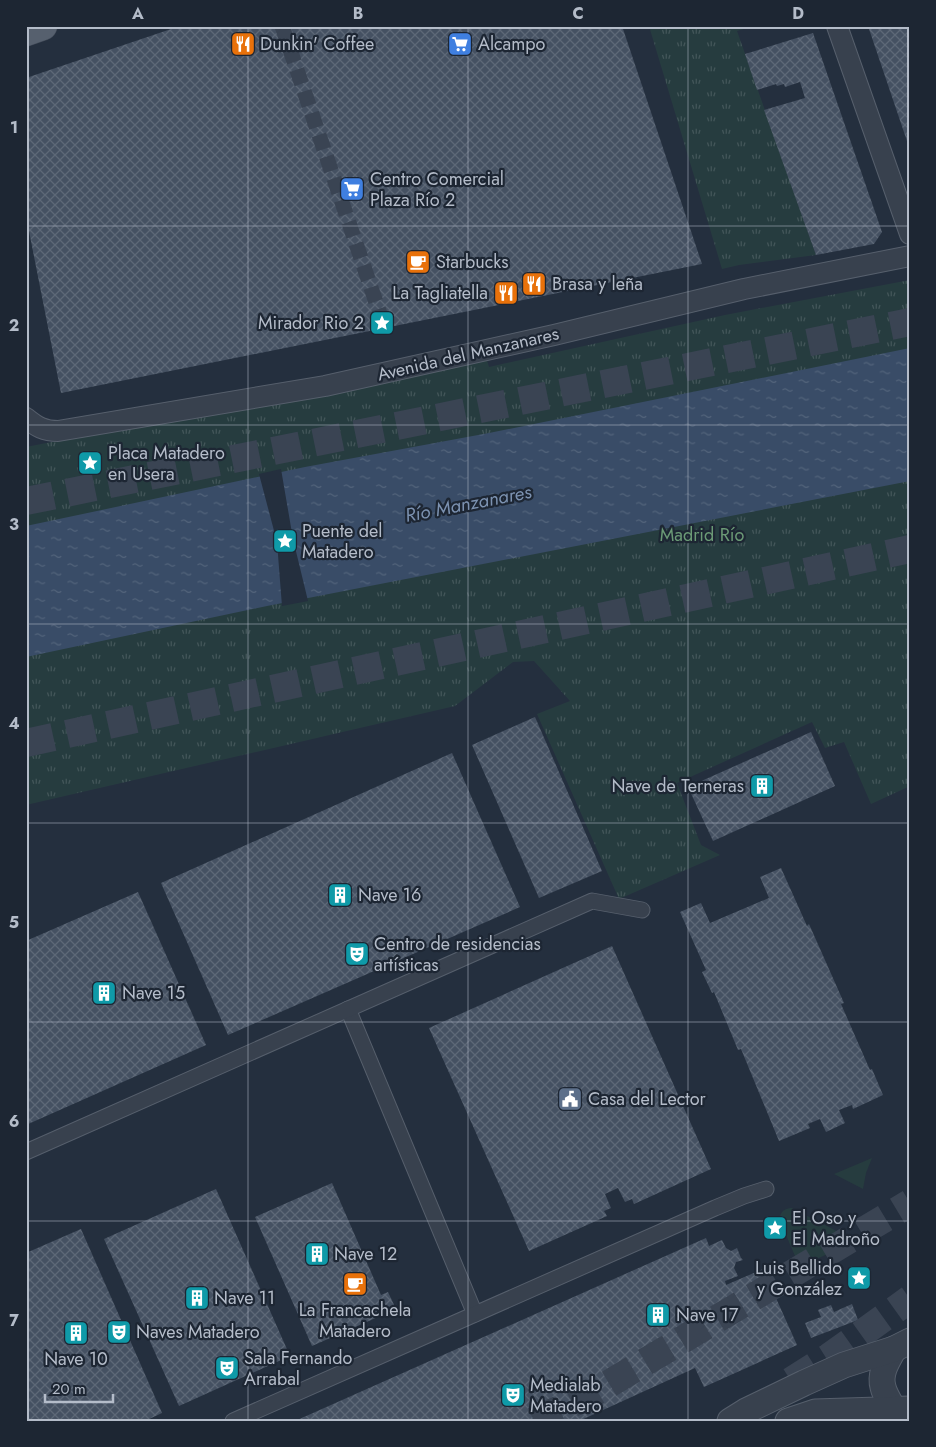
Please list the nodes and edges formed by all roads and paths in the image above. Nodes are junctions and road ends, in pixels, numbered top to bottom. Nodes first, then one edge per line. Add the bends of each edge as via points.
1 (43, 26) edge
2 (837, 26) edge
3 (26, 32) edge
4 (910, 234) edge
5 (910, 256) edge
6 (26, 418) edge
7 (642, 910) dead end
8 (348, 1009) junction
9 (26, 1152) edge
10 (766, 1189) dead end
11 (475, 1314) junction
12 (902, 1345) edge
13 (901, 1413) edge
14 (233, 1421) edge
15 (730, 1421) edge
16 (788, 1421) edge

1 - 3 main road
2 - 4 street
5 - 6 street, Avenida del Manzanares via 744,289 325,386 58,430 46,430
7 - 8 street via 592,901
8 - 9 street
8 - 11 street
10 - 11 street via 722,1205
11 - 14 street
12 - 13 street via 884,1368 883,1387
12 - 15 street via 844,1365
13 - 16 street via 816,1412

